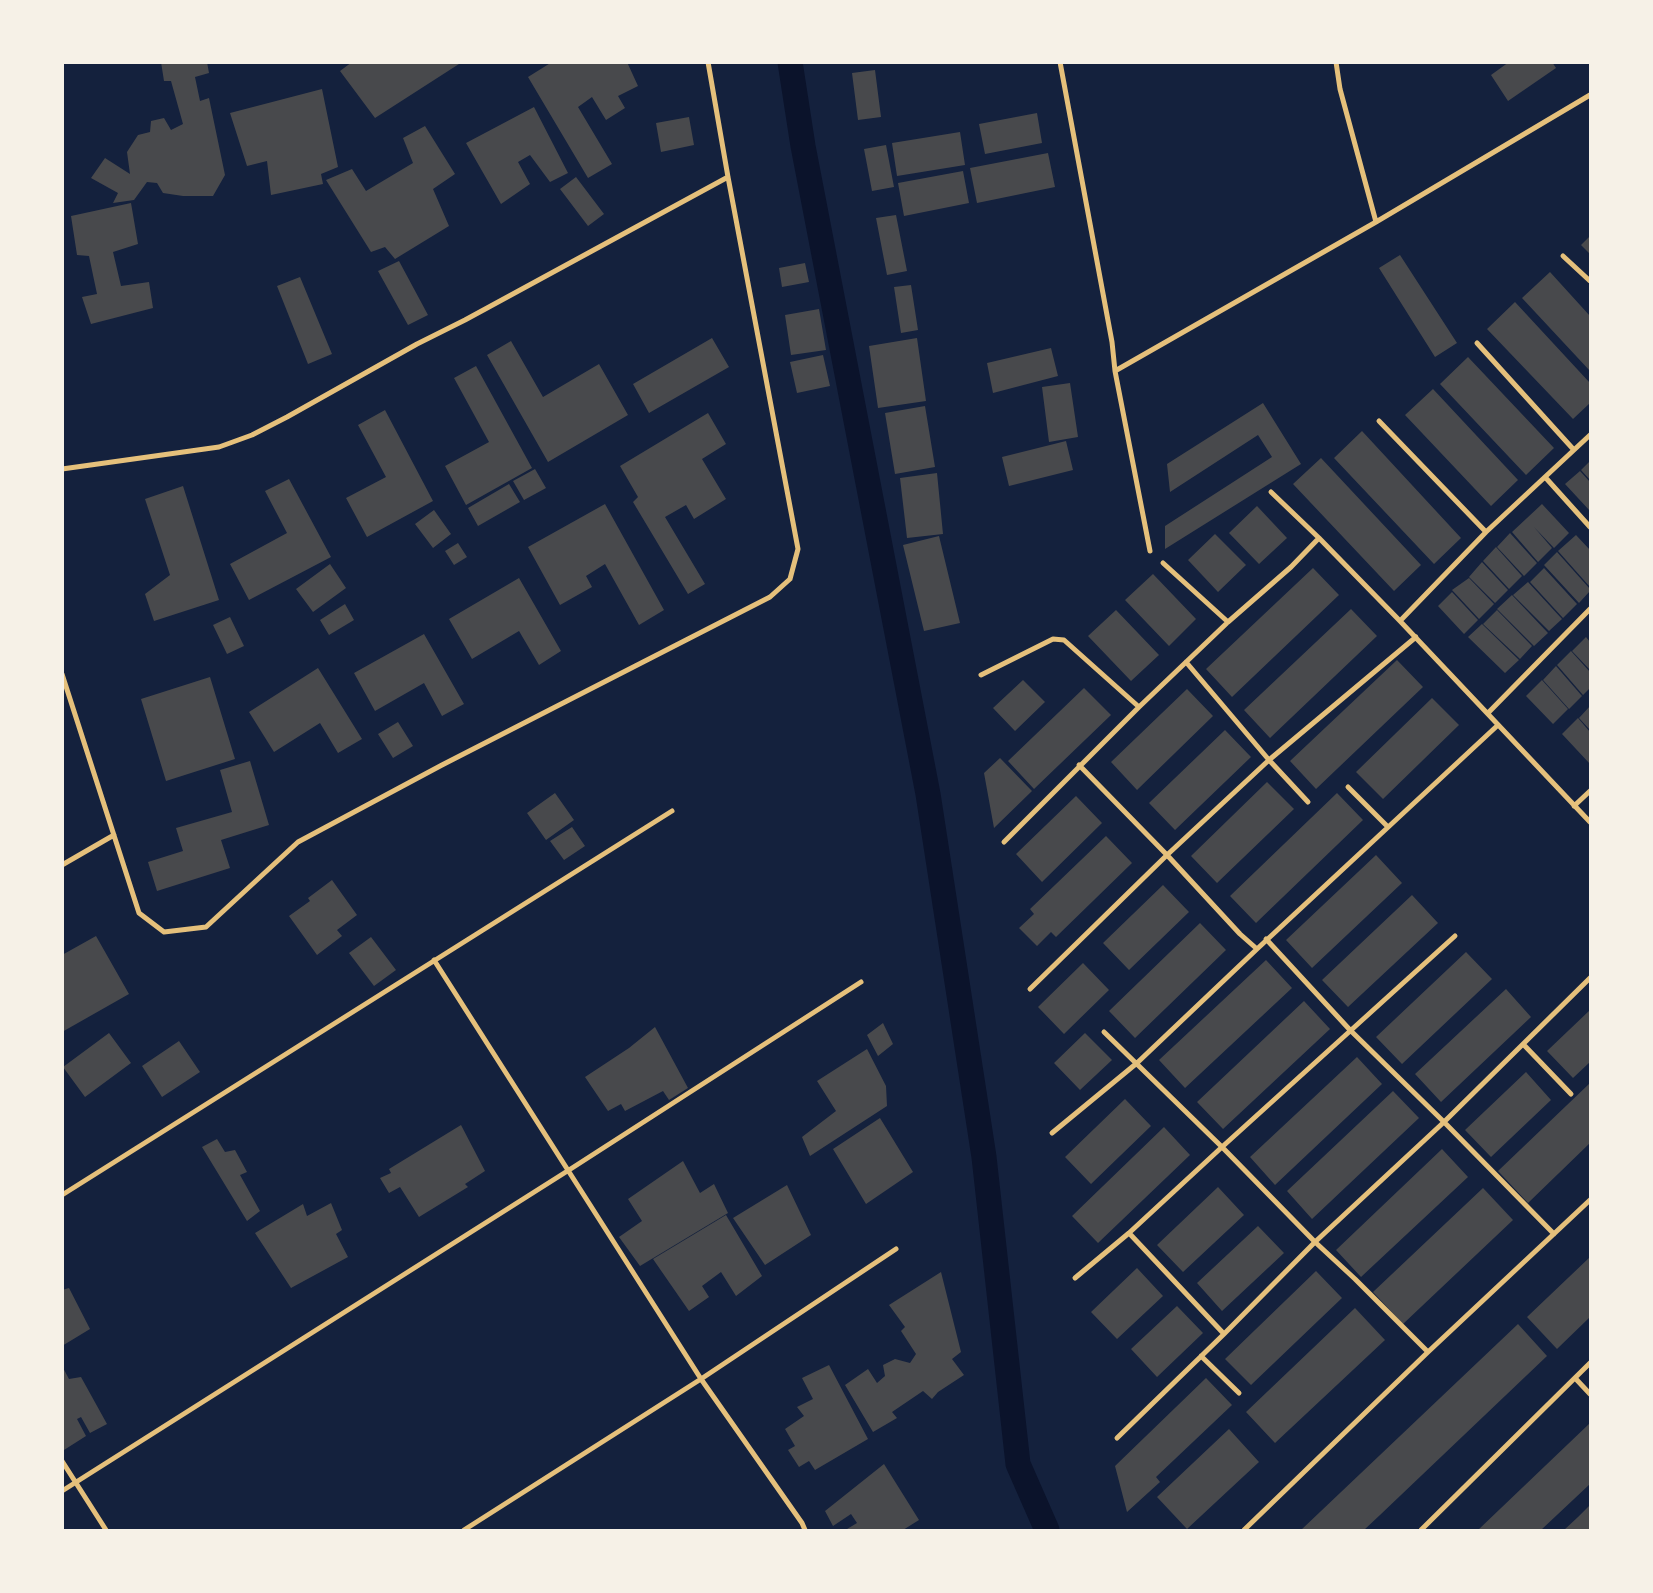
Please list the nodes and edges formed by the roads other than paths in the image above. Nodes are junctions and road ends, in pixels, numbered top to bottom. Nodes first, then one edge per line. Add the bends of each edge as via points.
1 (708, 62) edge
2 (1060, 62) edge
3 (1336, 62) edge
4 (1590, 95) edge
5 (728, 177) junction
6 (1376, 222) junction
7 (1563, 256) dead end
8 (1590, 281) edge
9 (1477, 343) dead end
10 (1115, 371) junction
11 (1379, 421) dead end
12 (1590, 434) edge
13 (1574, 450) junction
14 (62, 469) edge
15 (1545, 477) junction
16 (1271, 492) dead end
17 (1590, 527) edge
18 (1486, 532) junction
19 (1319, 538) junction
20 (1150, 551) dead end
21 (1163, 563) dead end
22 (1590, 609) edge
23 (1400, 621) junction
24 (1228, 622) junction
25 (1416, 637) junction
26 (1186, 662) junction
27 (62, 674) edge
28 (981, 675) dead end
29 (1139, 707) junction
30 (1488, 713) junction
31 (1498, 725) junction
32 (1269, 760) junction
33 (1080, 766) junction
34 (1348, 787) dead end
35 (1590, 791) edge
36 (1308, 802) dead end
37 (1574, 806) junction
38 (672, 811) dead end
39 (1590, 822) edge
40 (1388, 827) junction
41 (114, 835) junction
42 (1004, 842) dead end
43 (1167, 855) junction
44 (62, 865) edge
45 (1455, 936) dead end
46 (1266, 939) junction
47 (1257, 949) junction
48 (434, 960) junction
49 (1590, 978) edge
50 (861, 982) dead end
51 (1030, 989) dead end
52 (1350, 1030) junction
53 (1104, 1032) dead end
54 (1523, 1044) junction
55 (1137, 1063) junction
56 (1571, 1094) dead end
57 (1444, 1122) junction
58 (1052, 1133) dead end
59 (1222, 1147) junction
60 (569, 1170) junction
61 (62, 1195) edge
62 (1590, 1200) edge
63 (1129, 1233) junction
64 (1554, 1234) junction
65 (1315, 1242) junction
66 (896, 1249) dead end
67 (1075, 1278) dead end
68 (1224, 1334) junction
69 (1428, 1352) junction
70 (1201, 1356) junction
71 (1590, 1363) edge
72 (1575, 1378) junction
73 (701, 1379) junction
74 (1239, 1393) dead end
75 (1590, 1394) edge
76 (1117, 1438) dead end
77 (62, 1460) edge
78 (77, 1482) junction
79 (62, 1491) edge
80 (106, 1530) edge
81 (464, 1530) edge
82 (805, 1530) edge
83 (1244, 1530) edge
84 (1421, 1530) edge

1 - 5 street
2 - 10 street
3 - 6 street via 1340,89
4 - 6 street
5 - 14 street via 252,435 219,447
5 - 41 street via 798,549 790,579 770,597 298,842 206,927 164,932 139,913
6 - 10 street
7 - 8 street
9 - 13 street
10 - 20 street
11 - 18 street
12 - 13 street
13 - 15 street
15 - 17 street
15 - 18 street
16 - 19 street
18 - 23 street
19 - 23 street
19 - 24 street
21 - 24 street
22 - 30 street
23 - 25 street
24 - 26 street
25 - 30 street
25 - 32 street
26 - 29 street
26 - 32 street
27 - 41 street
28 - 29 street via 1053,639 1064,640
29 - 33 street
30 - 31 street
31 - 37 street
31 - 40 street
32 - 36 street
32 - 43 street
33 - 42 street
33 - 43 street
34 - 40 street
35 - 37 street
37 - 39 street
38 - 48 street
40 - 46 street
41 - 44 street
43 - 47 street
43 - 51 street
45 - 52 street
46 - 47 street
46 - 52 street
47 - 55 street
48 - 60 street
48 - 61 street
49 - 54 street
50 - 60 street
52 - 57 street
52 - 59 street
53 - 55 street
54 - 56 street
54 - 57 street
55 - 58 street
55 - 59 street
57 - 64 street
57 - 65 street
59 - 63 street
59 - 65 street
60 - 73 street
60 - 78 street
62 - 64 street
63 - 67 street
63 - 68 street
64 - 69 street
65 - 68 street
65 - 69 street
66 - 73 street
68 - 70 street
69 - 83 street
70 - 74 street
70 - 76 street
71 - 72 street
72 - 75 street
72 - 84 street
73 - 81 street
73 - 82 street
77 - 78 street
78 - 79 street
78 - 80 street

